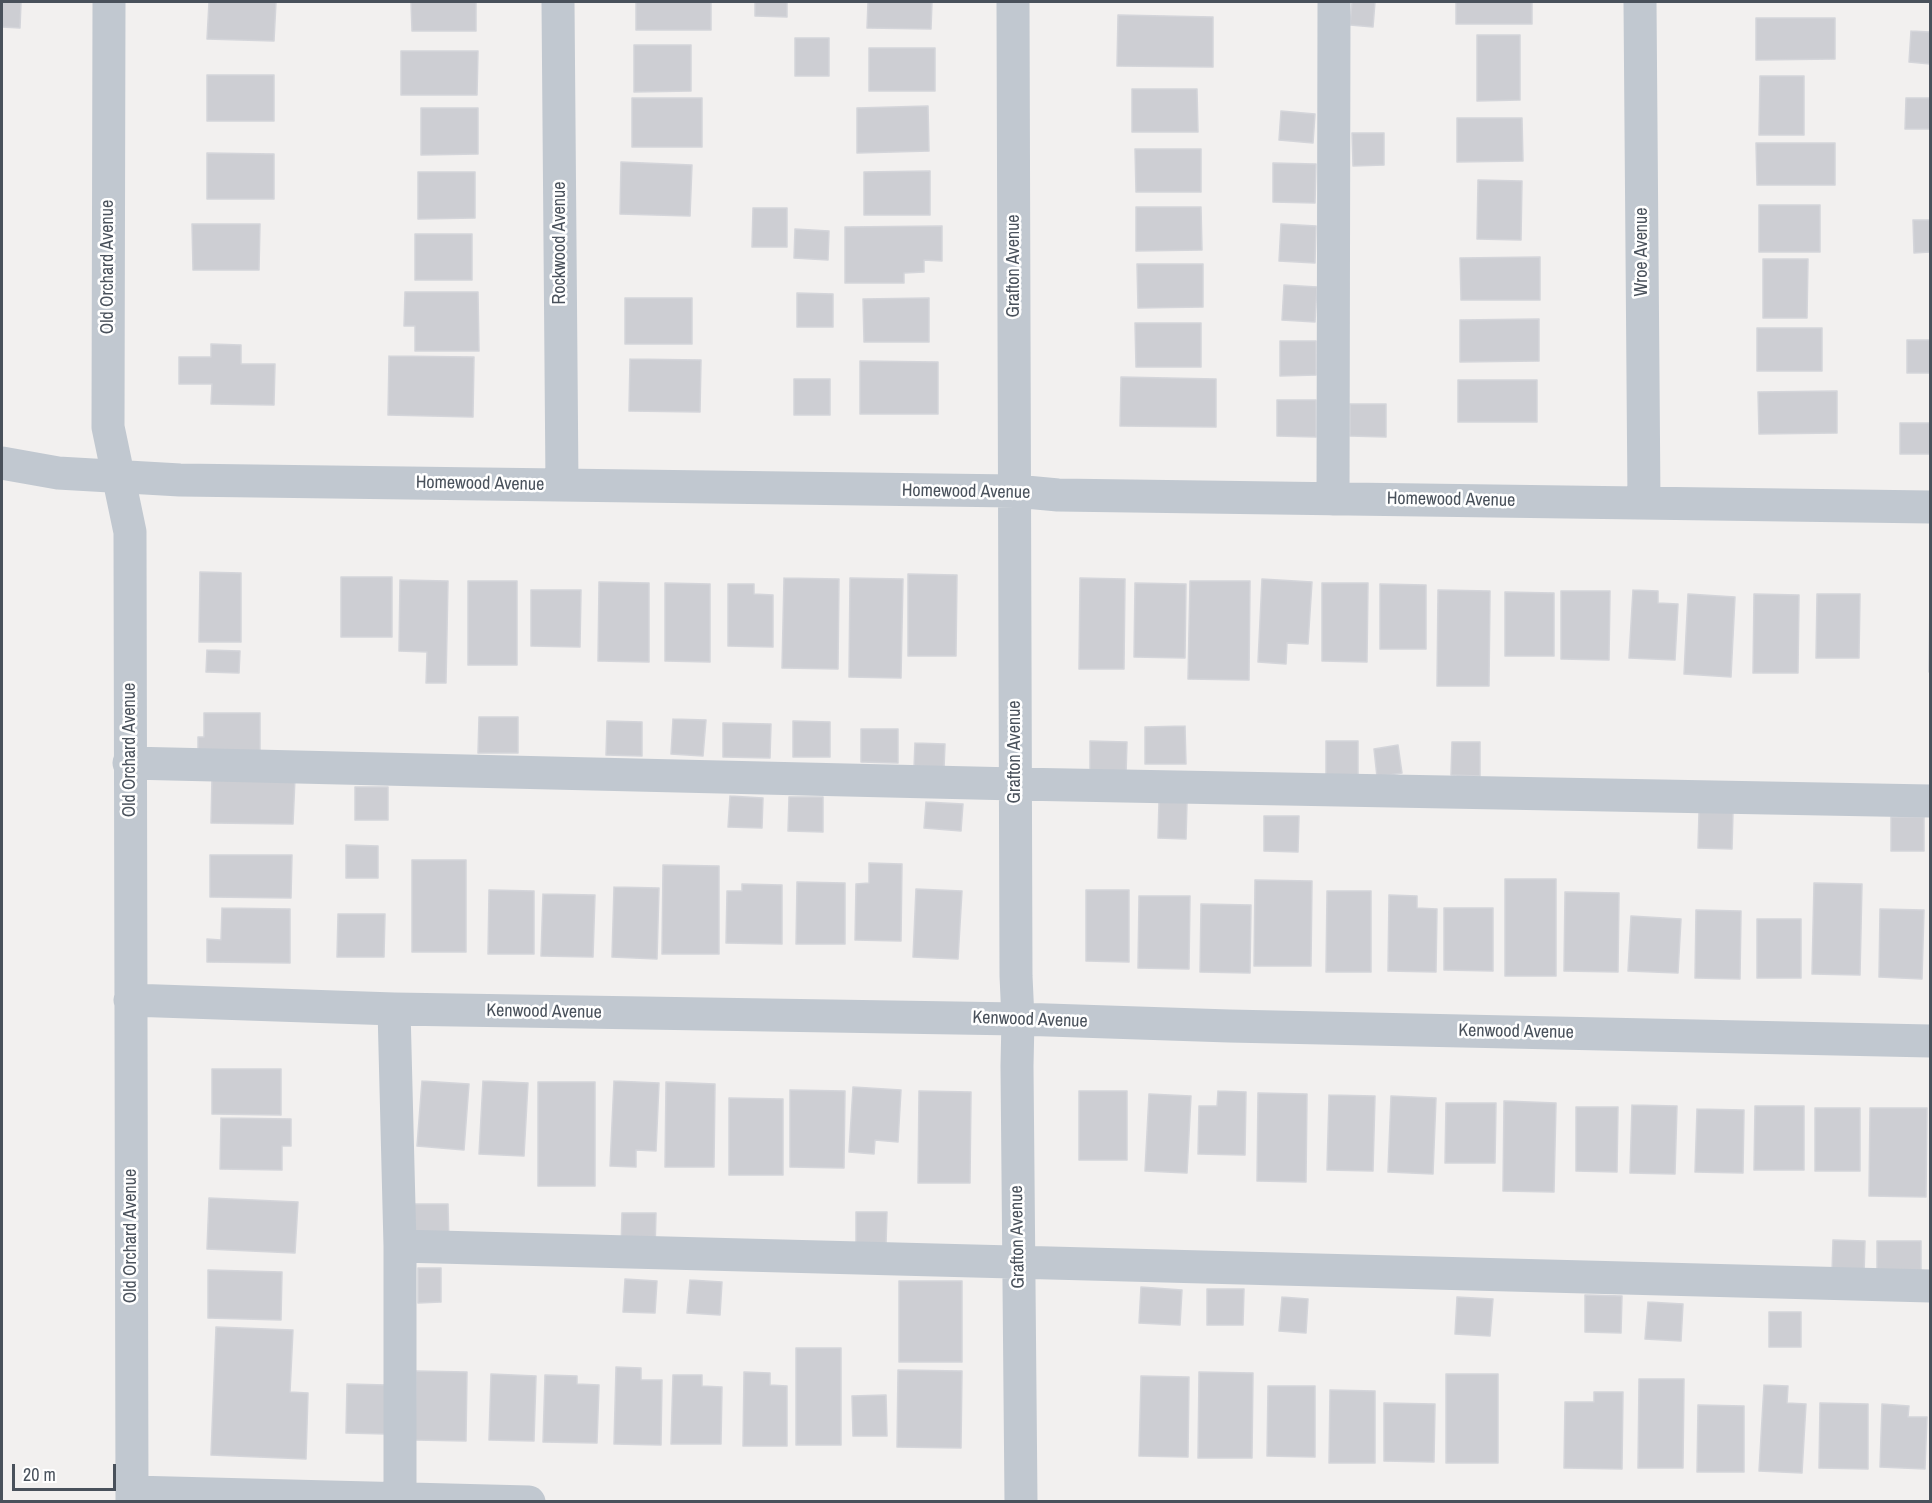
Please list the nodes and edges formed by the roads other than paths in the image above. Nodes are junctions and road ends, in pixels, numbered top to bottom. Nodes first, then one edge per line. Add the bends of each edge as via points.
1 (109, 2) edge
2 (558, 2) edge
3 (1013, 2) edge
4 (1334, 2) edge
5 (1640, 2) edge
6 (2, 464) edge
7 (118, 477) junction
8 (562, 485) junction
9 (1015, 491) junction
10 (1333, 498) junction
11 (1644, 503) junction
12 (1930, 507) edge
13 (129, 763) junction
14 (1016, 784) junction
15 (1930, 801) edge
16 (130, 1000) junction
17 (394, 1010) junction
18 (1018, 1019) junction
19 (1930, 1041) edge
20 (400, 1246) junction
21 (1019, 1263) junction
22 (1930, 1286) edge
23 (132, 1497) edge
24 (400, 1500) edge
25 (529, 1502) edge
26 (1021, 1502) edge

1 - 7 street, Old Orchard Avenue via 108,427
2 - 8 street, Rockwood Avenue
3 - 9 street, Grafton Avenue
4 - 10 street
5 - 11 street, Wroe Avenue
6 - 7 street, Homewood Avenue
7 - 8 street, Homewood Avenue
7 - 13 street, Old Orchard Avenue via 130,532
8 - 9 street, Homewood Avenue
9 - 10 street, Homewood Avenue via 1058,495
9 - 14 street, Grafton Avenue
10 - 11 street, Homewood Avenue
11 - 12 street, Homewood Avenue
13 - 14 street
13 - 16 street, Old Orchard Avenue
14 - 15 street
14 - 18 street, Grafton Avenue
16 - 17 street, Kenwood Avenue
16 - 23 street, Old Orchard Avenue
17 - 18 street, Kenwood Avenue
17 - 20 street
18 - 19 street, Kenwood Avenue
18 - 21 street, Grafton Avenue
20 - 21 street
20 - 24 street
21 - 22 street
21 - 26 street, Grafton Avenue
23 - 24 street
24 - 25 street

